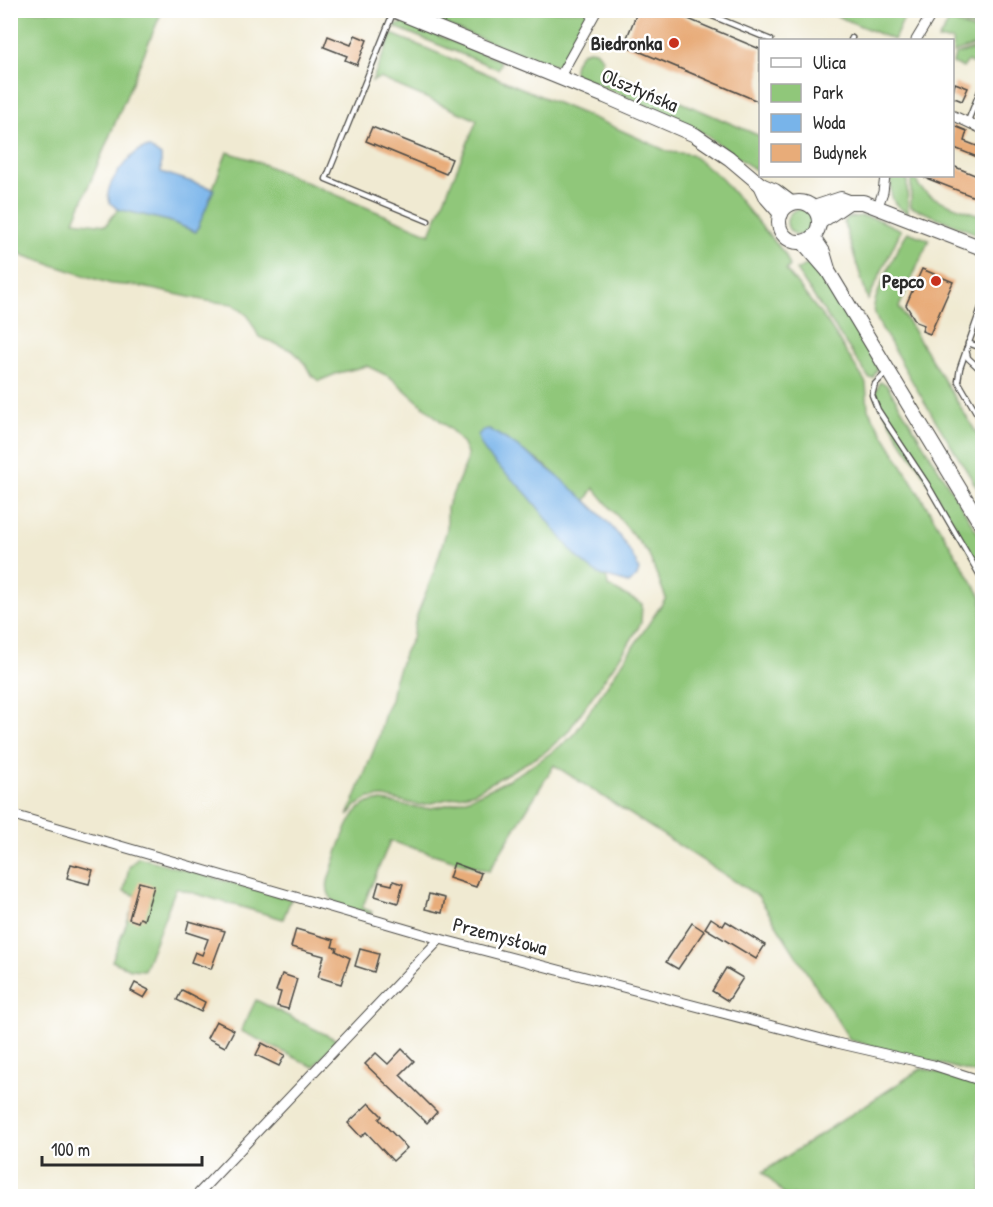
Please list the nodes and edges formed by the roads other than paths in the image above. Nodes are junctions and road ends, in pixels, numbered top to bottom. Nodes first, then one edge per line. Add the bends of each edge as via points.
1 (597, 10) edge
2 (698, 10) edge
3 (934, 10) edge
4 (394, 11) edge
5 (769, 39) edge
6 (917, 39) edge
7 (559, 78) junction
8 (982, 87) edge
9 (954, 115) edge
10 (968, 121) junction
11 (982, 129) edge
12 (885, 177) edge
13 (761, 185) junction
14 (849, 202) junction
15 (791, 203) junction
16 (878, 206) junction
17 (814, 208) junction
18 (781, 214) junction
19 (428, 221) dead end
20 (820, 222) junction
21 (808, 239) junction
22 (982, 248) edge
23 (982, 308) edge
24 (968, 342) junction
25 (982, 348) edge
26 (966, 350) junction
27 (888, 371) junction
28 (982, 371) edge
29 (982, 422) edge
30 (982, 526) edge
31 (982, 579) edge
32 (10, 814) edge
33 (440, 939) junction
34 (982, 1081) edge
35 (196, 1197) edge

1 - 7 street
2 - 5 lane
3 - 6 street
4 - 7 main road, Olsztyńska
4 - 19 lane via 326,179
7 - 13 main road, Olsztyńska via 695,135
8 - 10 lane
9 - 10 street
10 - 11 street
12 - 16 street
13 - 15 main road, Olsztyńska
13 - 18 main road, Olsztyńska
14 - 16 main road
14 - 17 main road via 841,199
14 - 20 main road
15 - 17 main road via 803,202
15 - 18 main road
16 - 22 main road
17 - 20 main road
18 - 21 main road via 782,232 791,241
20 - 21 main road
21 - 27 main road via 823,252 828,271
23 - 24 lane
24 - 25 lane
24 - 26 lane
26 - 28 lane via 968,358
26 - 29 lane via 957,381
27 - 30 main road
27 - 31 lane via 875,384 872,395 878,410
32 - 33 street, Przemysłowa
33 - 34 street, Przemysłowa via 933,1065
33 - 35 street

